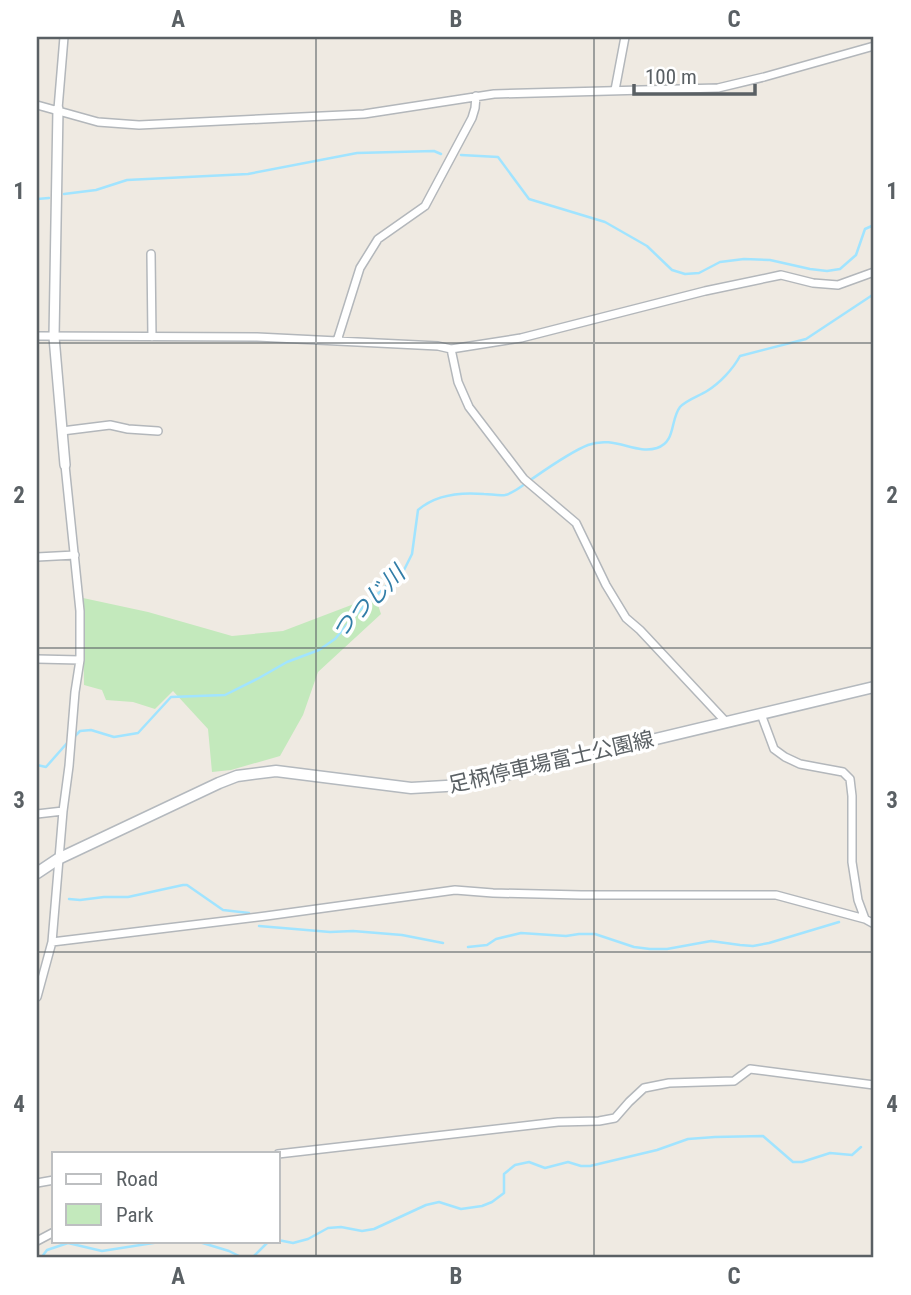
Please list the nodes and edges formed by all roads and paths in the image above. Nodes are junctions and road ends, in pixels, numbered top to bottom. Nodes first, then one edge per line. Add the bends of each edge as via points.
1 (64, 37) edge
2 (625, 37) edge
3 (874, 46) edge
4 (615, 90) junction
5 (476, 96) junction
6 (37, 105) edge
7 (58, 109) junction
8 (151, 254) dead end
9 (874, 272) edge
10 (37, 336) edge
11 (54, 337) junction
12 (152, 337) junction
13 (337, 341) junction
14 (451, 349) junction
15 (62, 430) junction
16 (158, 431) dead end
17 (65, 465) joint
18 (75, 555) junction
19 (37, 556) edge
20 (37, 659) edge
21 (80, 660) junction
22 (874, 687) edge
23 (761, 715) junction
24 (726, 722) junction
25 (63, 811) junction
26 (37, 814) edge
27 (58, 859) junction
28 (37, 873) edge
29 (865, 919) junction
30 (874, 925) edge
31 (52, 942) junction
32 (37, 997) edge
33 (874, 1086) edge
34 (280, 1154) edge

1 - 7 street
2 - 4 street
3 - 4 street via 718,88
4 - 5 street
5 - 7 street via 364,114 139,125 98,122
5 - 13 street via 472,118 425,206 378,239 360,268
6 - 7 street
7 - 11 street
8 - 12 street
9 - 14 street via 838,285 781,275 521,338
10 - 11 street
11 - 12 street
11 - 15 street
12 - 13 street
13 - 14 street
14 - 24 street via 469,407 524,479 576,523 626,618
15 - 16 street via 110,425
15 - 17 street
17 - 18 street
18 - 19 street
18 - 21 street
20 - 21 street
21 - 25 street
22 - 23 main road, 足柄停車場富士公園線
23 - 24 main road, 足柄停車場富士公園線
23 - 29 street via 774,749 785,757 843,772 850,779 852,862
24 - 27 main road, 足柄停車場富士公園線 via 463,785 411,788 276,771 247,774
25 - 26 street
25 - 27 street
27 - 28 main road, 足柄停車場富士公園線
27 - 31 street
29 - 30 street
29 - 31 street via 776,895 455,890
31 - 32 street
33 - 34 street via 750,1069 734,1081 644,1088 615,1118 599,1121

